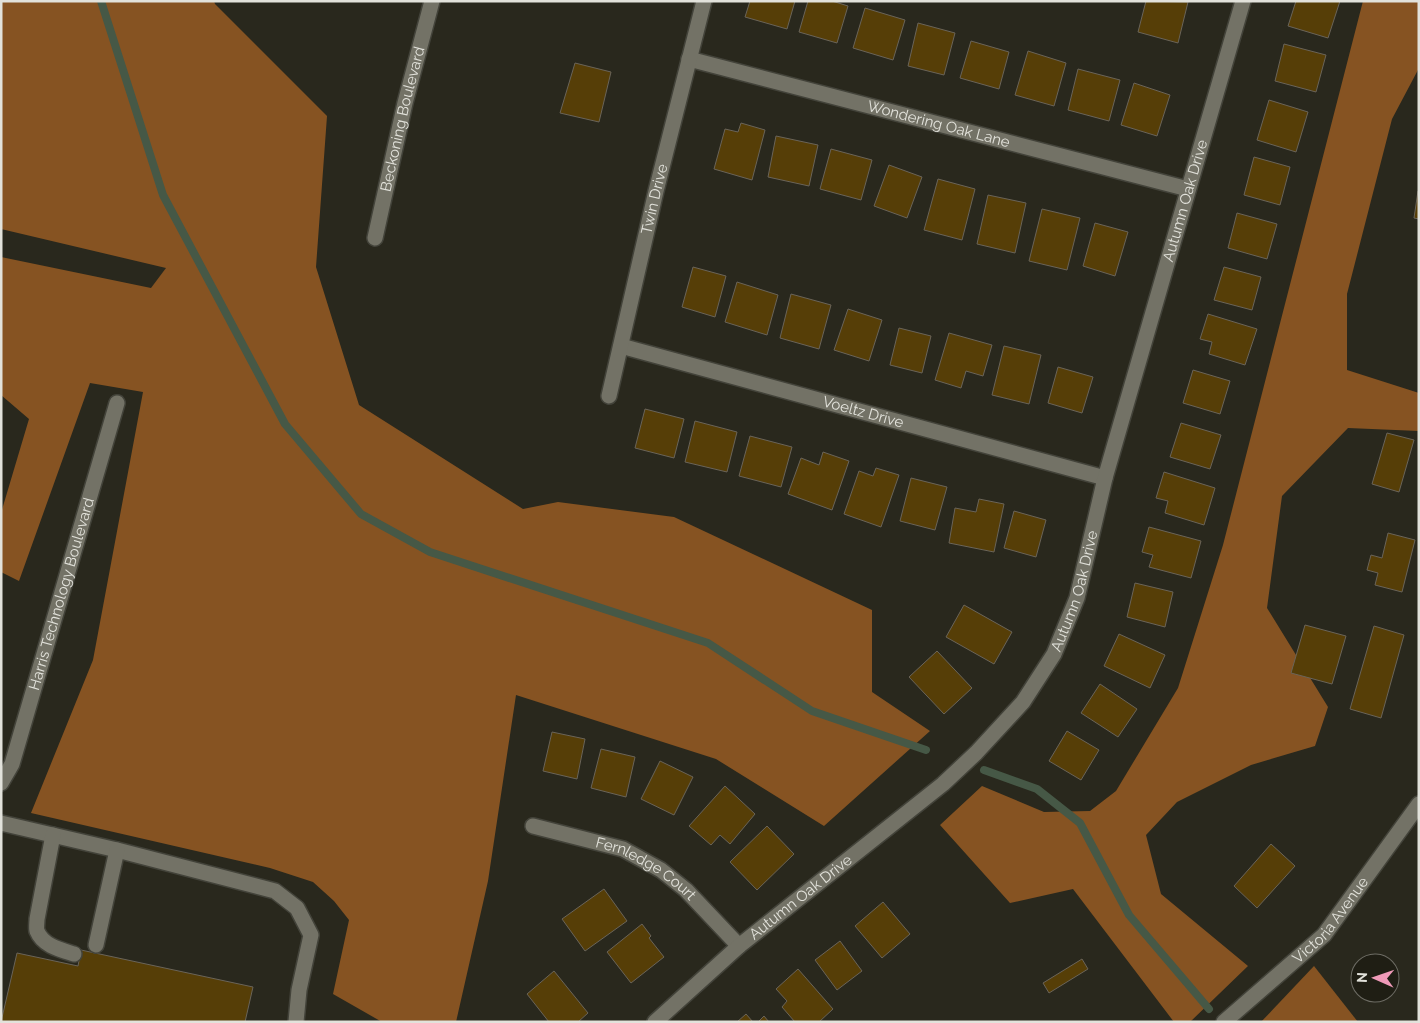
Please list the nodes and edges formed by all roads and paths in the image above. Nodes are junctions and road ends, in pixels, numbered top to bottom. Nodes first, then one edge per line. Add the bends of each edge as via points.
1 (432, 1) edge
2 (704, 1) edge
3 (1243, 1) edge
4 (689, 59) junction
5 (1188, 188) junction
6 (375, 238) dead end
7 (621, 346) junction
8 (609, 396) dead end
9 (117, 403) dead end
10 (1105, 478) junction
11 (1, 784) edge
12 (1419, 804) edge
13 (1, 823) edge
14 (1412, 825) edge
15 (533, 826) dead end
16 (53, 835) junction
17 (117, 850) junction
18 (96, 945) dead end
19 (739, 946) junction
20 (74, 954) dead end
21 (300, 1021) edge
22 (655, 1022) edge
23 (1224, 1022) edge

1 - 6 street, Beckoning Boulevard
2 - 4 street, Twin Drive
3 - 5 street, Autumn Oak Drive
4 - 5 street, Wondering Oak Lane
4 - 7 street, Twin Drive
5 - 10 street, Autumn Oak Drive
7 - 8 street, Twin Drive
7 - 10 street, Voeltz Drive
9 - 11 street, Harris Technology Boulevard via 15,755
10 - 19 street, Autumn Oak Drive via 1077,598 1054,654 1023,702 943,784
12 - 14 street, Victoria Avenue
13 - 16 street
14 - 23 street, Victoria Avenue via 1324,935
15 - 19 street, Fernledge Court via 623,849 661,870 686,890
16 - 17 street
16 - 20 street via 36,919 37,931 56,949
17 - 18 street
17 - 21 street via 275,891 297,908 311,935 299,990
19 - 22 street, Autumn Oak Drive

